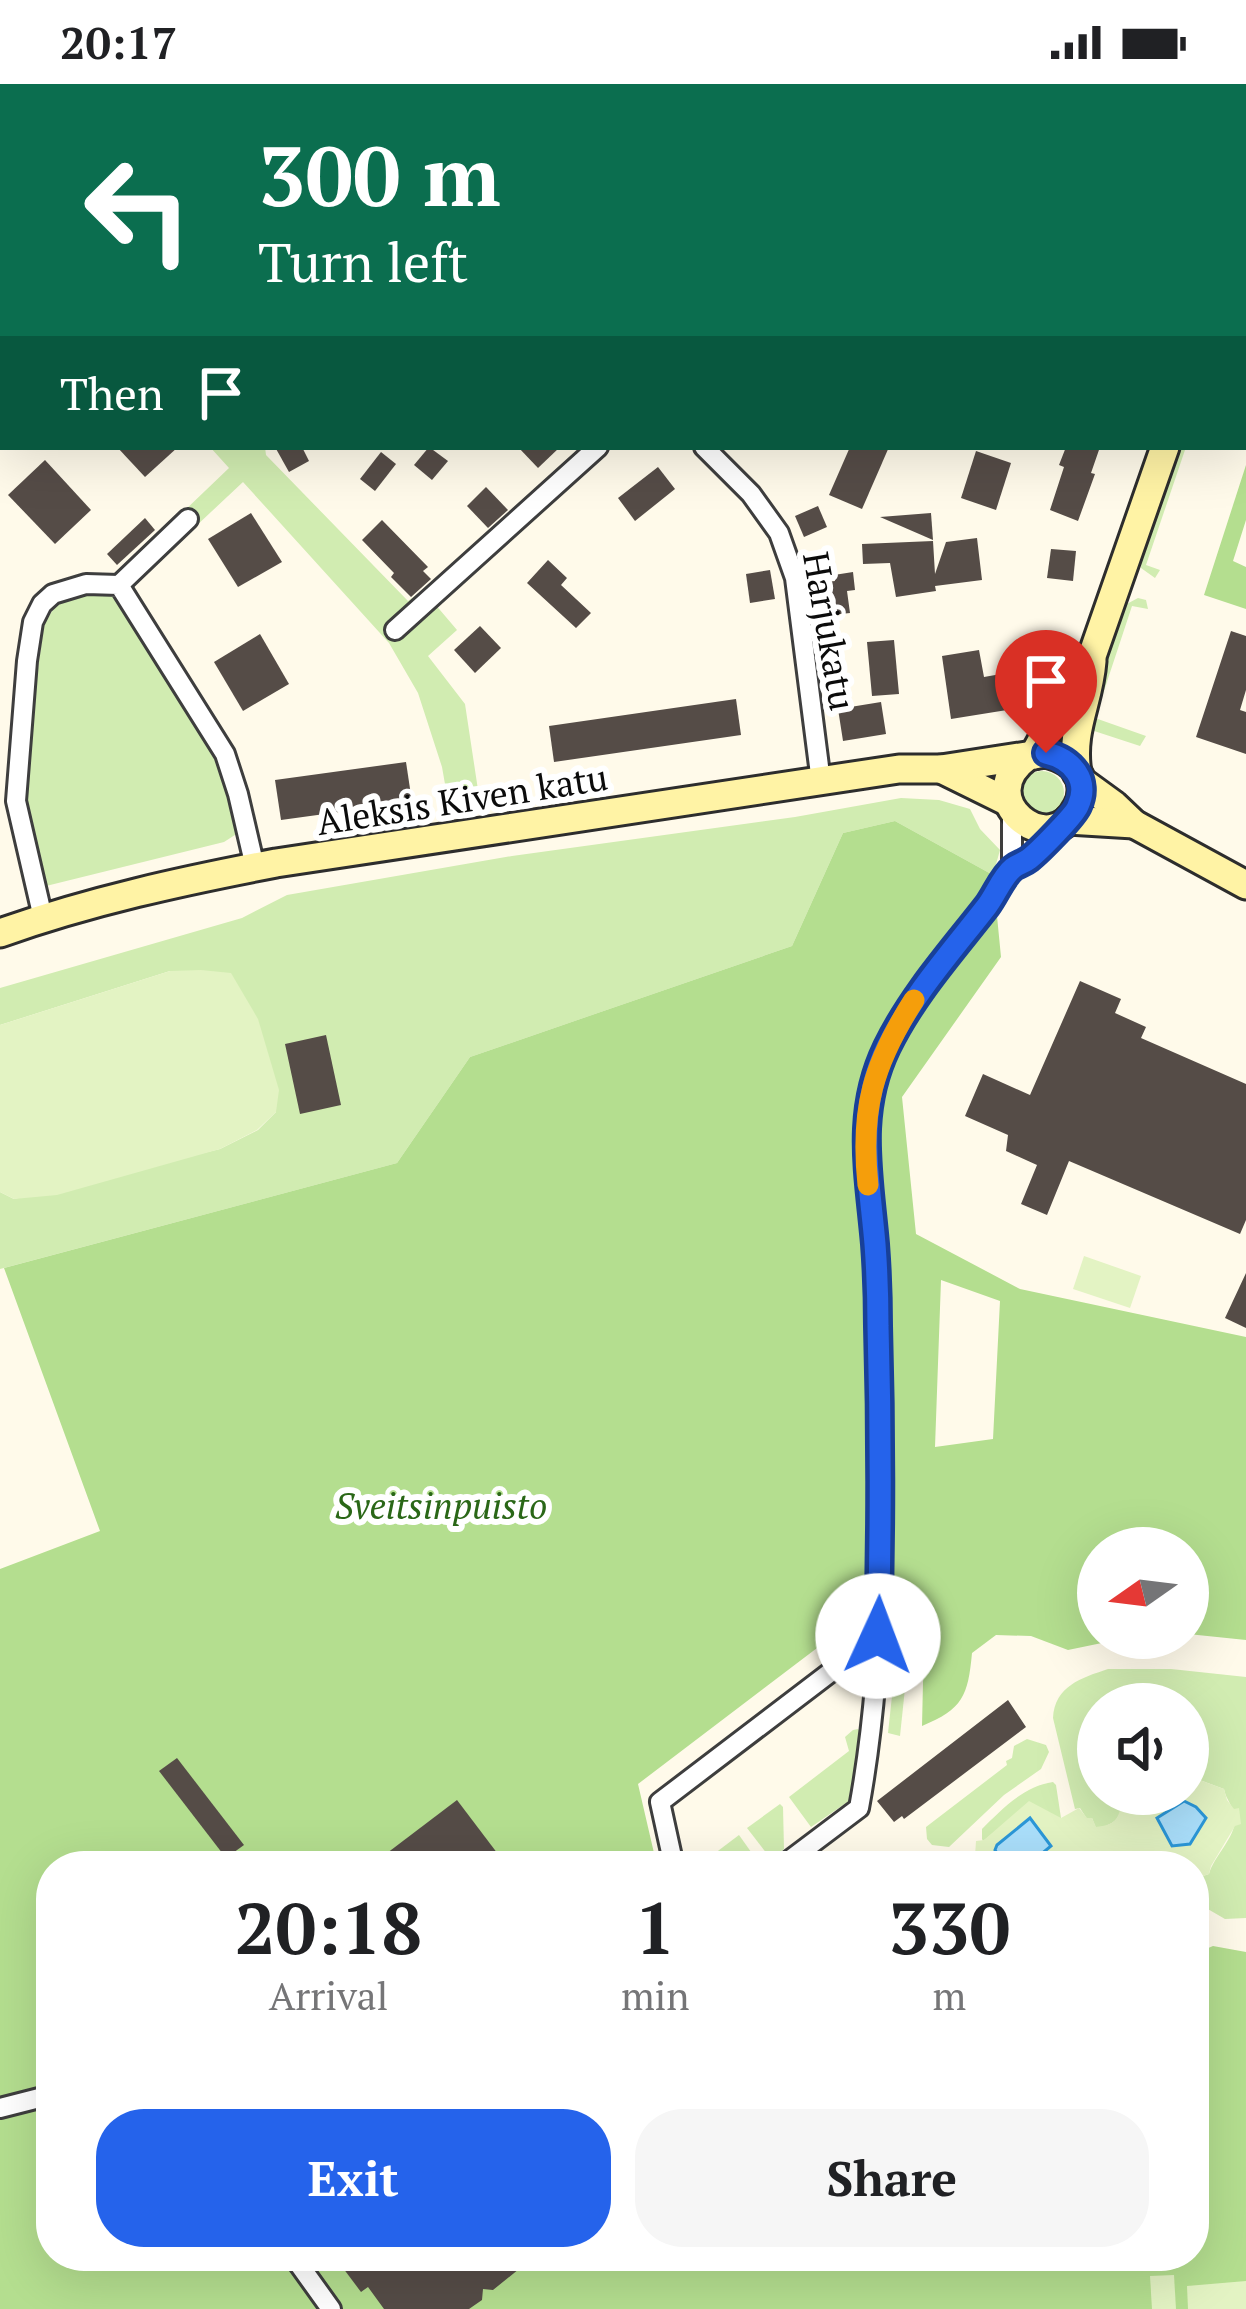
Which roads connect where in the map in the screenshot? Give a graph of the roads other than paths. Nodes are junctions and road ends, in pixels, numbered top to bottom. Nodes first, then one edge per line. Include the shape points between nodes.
1 (595, 450) edge
2 (707, 450) edge
3 (1164, 450) edge
4 (188, 519) dead end
5 (119, 585) junction
6 (395, 630) dead end
7 (1092, 656) junction
8 (1030, 756) junction
9 (941, 769) junction
10 (1079, 777) junction
11 (821, 782) junction
12 (1010, 806) junction
13 (1065, 822) junction
14 (1134, 824) junction
15 (255, 867) junction
16 (1012, 869) junction
17 (1246, 885) edge
18 (43, 918) junction
19 (0, 933) edge
20 (878, 1636) junction
21 (671, 1851) edge
22 (802, 1851) edge
23 (36, 2099) edge
24 (0, 2108) edge
25 (304, 2271) edge
26 (331, 2309) edge

1 - 6 street
2 - 11 street, Harjukatu via 779,533 795,578
3 - 7 street
4 - 5 street
5 - 15 street via 225,754
5 - 18 street via 53,594 33,622 16,801
7 - 8 street
7 - 10 street via 1074,745
8 - 9 street, Aleksis Kiven katu
8 - 10 street via 1059,756
8 - 12 street via 1012,772
9 - 11 street, Aleksis Kiven katu
9 - 12 street, Aleksis Kiven katu
10 - 13 street via 1080,802
10 - 14 street
11 - 15 street, Aleksis Kiven katu
12 - 13 street via 1039,828
12 - 16 street
13 - 14 street
13 - 16 street
14 - 17 street
15 - 18 street, Aleksis Kiven katu
16 - 20 street via 899,1023 869,1097 880,1395
18 - 19 street, Aleksis Kiven katu
20 - 21 street via 660,1802
20 - 22 street via 859,1808
23 - 24 street
25 - 26 street

